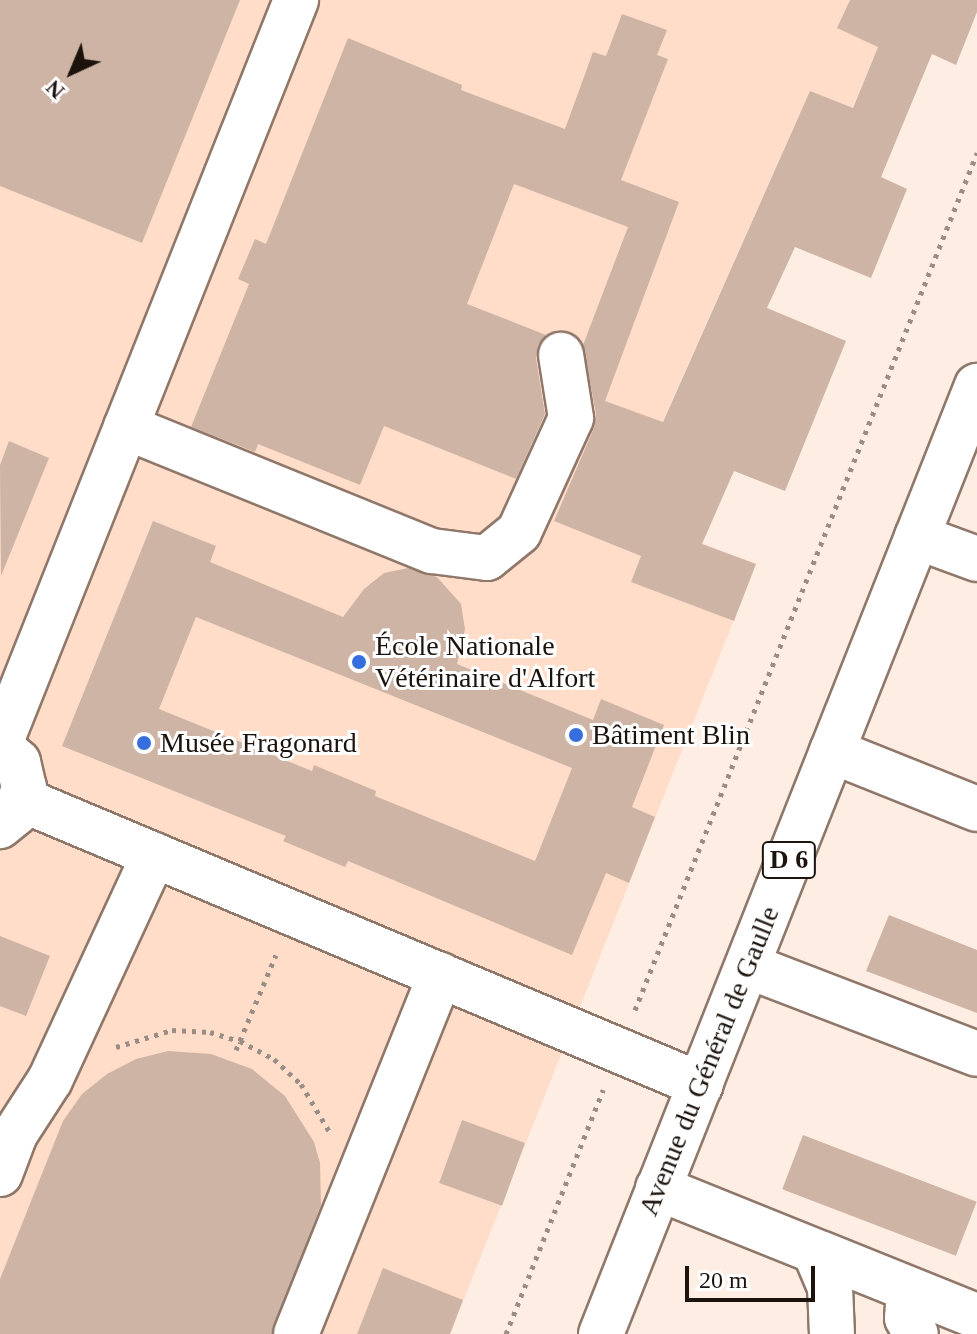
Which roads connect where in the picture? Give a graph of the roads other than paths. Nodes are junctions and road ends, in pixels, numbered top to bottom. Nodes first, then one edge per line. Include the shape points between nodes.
1 (296, 0) edge
2 (561, 355) dead end
3 (977, 386) edge
4 (126, 427) junction
5 (962, 460) edge
6 (917, 537) junction
7 (977, 559) edge
8 (0, 745) edge
9 (832, 751) junction
10 (977, 809) edge
11 (11, 813) edge
12 (154, 855) junction
13 (748, 966) junction
14 (440, 975) junction
15 (977, 1054) edge
16 (701, 1085) junction
17 (0, 1174) edge
18 (658, 1188) junction
19 (815, 1252) junction
20 (909, 1290) junction
21 (977, 1316) edge
22 (296, 1334) edge
23 (601, 1334) edge
24 (832, 1334) edge
25 (916, 1334) edge

1 - 4 main road
2 - 4 main road via 571,418 519,532 487,558 432,551
3 - 5 main road, Avenue du Général de Gaulle / D 6
4 - 8 main road
5 - 6 main road, Avenue du Général de Gaulle / D 6
6 - 7 main road
6 - 9 main road, Avenue du Général de Gaulle / D 6
8 - 11 main road via 23,774
9 - 10 main road
9 - 13 main road, Avenue du Général de Gaulle / D 6
11 - 12 main road
12 - 14 main road
12 - 17 main road via 50,1080 15,1134
13 - 15 main road
13 - 16 main road, Avenue du Général de Gaulle / D 6
14 - 16 main road
14 - 22 main road
16 - 18 main road, Avenue du Général de Gaulle / D 6
18 - 19 main road
18 - 23 main road, Avenue du Général de Gaulle / D 6
19 - 20 main road
19 - 24 main road via 830,1287
20 - 21 main road
20 - 25 main road via 907,1318

